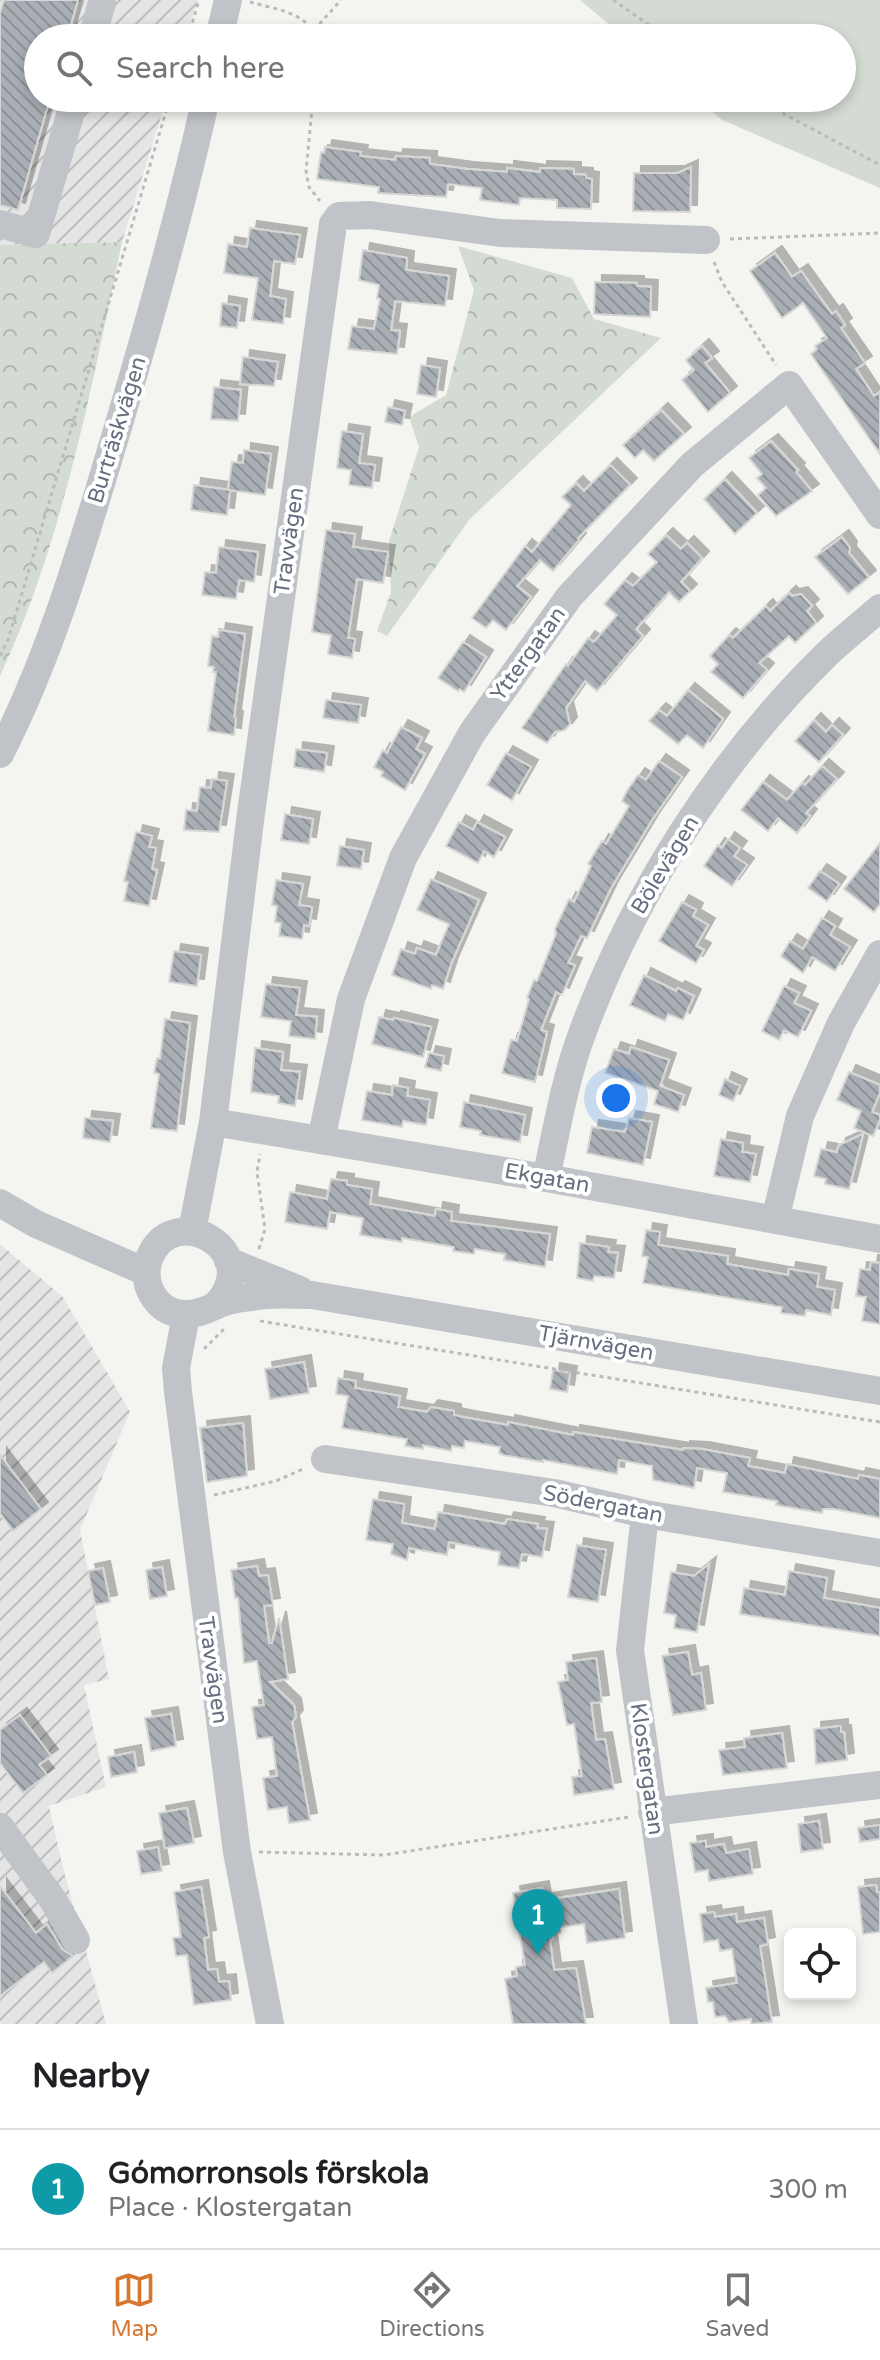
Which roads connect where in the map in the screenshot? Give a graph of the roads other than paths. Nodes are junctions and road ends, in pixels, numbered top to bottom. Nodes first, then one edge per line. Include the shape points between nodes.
1 (228, 0) edge
2 (102, 3) dead end
3 (96, 24) edge
4 (222, 24) edge
5 (71, 112) edge
6 (202, 112) edge
7 (0, 224) edge
8 (706, 240) road end
9 (880, 515) edge
10 (880, 608) edge
11 (0, 754) edge
12 (880, 954) edge
13 (213, 1122) junction
14 (321, 1140) junction
15 (546, 1178) junction
16 (0, 1203) edge
17 (775, 1220) junction
18 (192, 1231) junction
19 (880, 1239) edge
20 (228, 1261) junction
21 (146, 1272) junction
22 (312, 1295) junction
23 (216, 1305) junction
24 (186, 1315) junction
25 (880, 1391) edge
26 (325, 1459) road end
27 (645, 1514) junction
28 (880, 1553) edge
29 (880, 1785) edge
30 (652, 1812) junction
31 (0, 1827) edge
32 (76, 1940) dead end
33 (270, 2024) edge
34 (684, 2024) edge

1 - 4 street
2 - 3 street
5 - 7 street via 36,234
6 - 11 street, Burträskvägen via 154,304 80,553 24,707
8 - 13 street, Travvägen via 500,233 370,215 339,216 333,224
9 - 14 street, Yttergatan via 789,385 692,465 569,597 472,733 403,858 351,999
10 - 15 street, Bölevägen via 829,652 763,725 687,826 649,888 579,1044
12 - 17 street via 841,1023 800,1116
13 - 14 street, Ekgatan
13 - 18 street, Travvägen
14 - 15 street, Ekgatan
15 - 17 street, Ekgatan
16 - 21 street
17 - 19 street, Ekgatan
18 - 20 street via 217,1243
18 - 21 street via 170,1235 159,1244
20 - 22 street, Tjärnvägen
20 - 23 street via 229,1284
21 - 24 street via 159,1304
22 - 23 street, Tjärnvägen via 249,1297
22 - 25 street, Tjärnvägen
23 - 24 street
24 - 33 street, Travvägen via 176,1368 191,1500 237,1852
26 - 27 street, Södergatan via 554,1493
27 - 28 street, Södergatan
27 - 30 street, Klostergatan via 630,1650
29 - 30 street
30 - 34 street, Klostergatan
31 - 32 street

